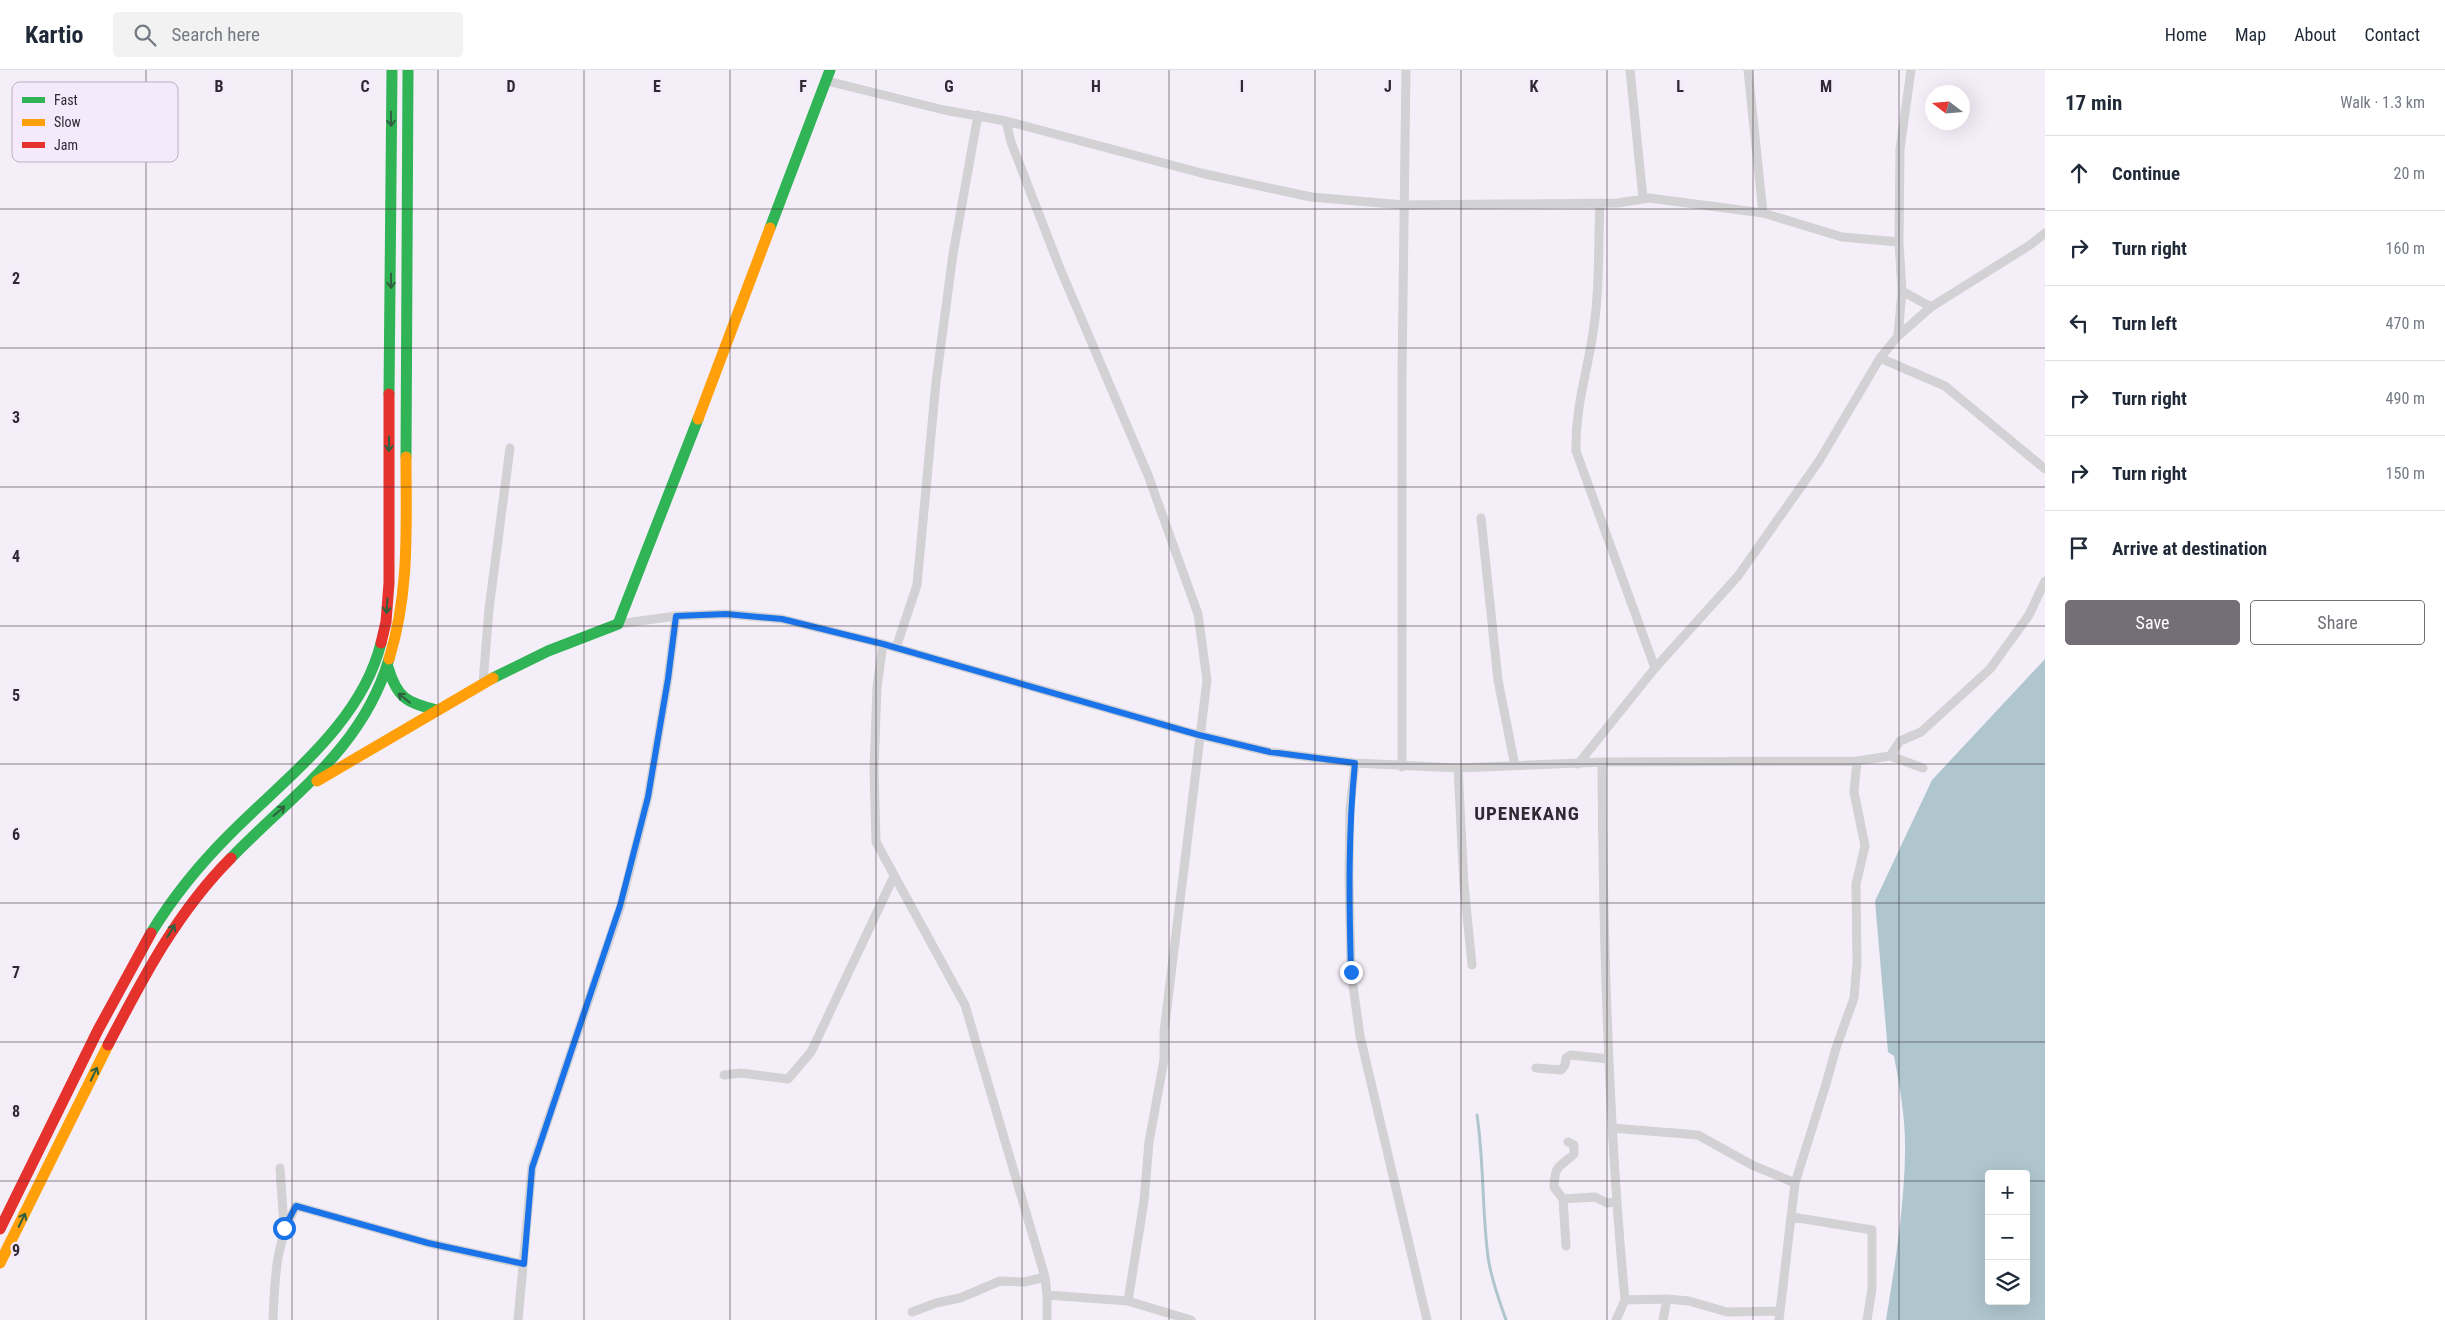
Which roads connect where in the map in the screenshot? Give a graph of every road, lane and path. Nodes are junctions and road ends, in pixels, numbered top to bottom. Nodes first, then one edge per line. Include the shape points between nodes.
1 (392, 70) edge
2 (408, 70) edge
3 (1406, 70) edge
4 (1630, 70) edge
5 (1748, 70) edge
6 (1911, 70) edge
7 (828, 75) edge
8 (978, 115) junction
9 (1006, 122) junction
10 (1644, 198) junction
11 (1600, 203) junction
12 (1404, 205) junction
13 (1763, 213) junction
14 (2045, 233) edge
15 (1899, 242) junction
16 (1902, 291) junction
17 (1931, 307) junction
18 (1898, 336) junction
19 (1880, 358) junction
20 (510, 448) dead end
21 (2045, 469) edge
22 (405, 470) junction
23 (388, 483) junction
24 (1481, 518) dead end
25 (2045, 581) edge
26 (676, 616) junction
27 (618, 624) junction
28 (883, 644) junction
29 (896, 648) junction
30 (388, 667) junction
31 (1655, 668) junction
32 (483, 683) junction
33 (437, 710) junction
34 (1199, 735) junction
35 (1890, 756) junction
36 (1858, 761) junction
37 (1602, 762) junction
38 (1355, 763) junction
39 (1578, 764) junction
40 (1516, 766) junction
41 (1402, 767) junction
42 (1458, 768) junction
43 (1923, 768) dead end
44 (304, 789) junction
45 (894, 876) junction
46 (1472, 965) dead end
47 (1609, 1059) junction
48 (1536, 1068) dead end
49 (724, 1075) dead end
50 (1612, 1128) junction
51 (1568, 1142) dead end
52 (280, 1168) dead end
53 (1795, 1183) junction
54 (1563, 1199) junction
55 (1617, 1202) junction
56 (1792, 1217) junction
57 (0, 1228) edge
58 (284, 1228) junction
59 (1566, 1246) dead end
60 (0, 1263) edge
61 (524, 1264) junction
62 (1045, 1277) junction
63 (1047, 1295) junction
64 (1666, 1298) junction
65 (1625, 1300) junction
66 (1128, 1302) junction
67 (912, 1312) dead end
68 (1779, 1316) edge
69 (273, 1320) edge
70 (518, 1320) edge
71 (1047, 1320) edge
72 (1191, 1320) edge
73 (1427, 1320) edge
74 (1616, 1320) edge
75 (1663, 1320) edge
76 (1867, 1320) edge

1 -> 23 main road
2 - 22 main road
3 - 12 street
4 - 10 street
5 - 13 street
6 - 15 street via 1900,149
7 - 8 street via 944,110
7 - 27 main road via 694,433
8 - 9 street
8 - 29 street via 953,254 936,382 917,585
9 - 12 street via 1205,174 1310,197
9 - 34 street via 1059,266 1148,475 1198,614 1206,680
10 - 11 street
10 - 13 street
11 - 12 street
11 - 31 street via 1595,319 1575,426 1576,451
12 - 41 street
13 - 15 street via 1842,237
14 - 17 street
15 - 16 street
16 - 17 street
16 - 18 street
17 - 18 street
18 - 19 street
19 - 21 street via 1945,386
19 - 31 street via 1819,461 1744,568
20 - 32 street
22 - 23 main road
22 - 30 main road via 406,576 401,619
23 -> 57 main road via 386,623 373,666 354,705 291,777 204,861 169,905 131,966
24 - 40 street via 1498,680
25 - 35 street via 2029,615 1990,669 1921,732 1900,741
26 - 27 street
26 - 28 street via 726,614 782,619
26 - 61 street via 648,797 620,906 532,1168
27 - 32 main road via 548,651
28 - 29 street
28 - 45 street via 874,769 876,842
29 - 34 street
33 -> 30 main road via 400,697
30 - 44 main road via 372,705 343,748
31 - 39 street
32 - 33 main road
33 - 44 main road
34 - 38 street via 1270,752
34 - 66 street via 1164,1032 1164,1060 1149,1142 1144,1200
35 - 36 street
35 - 43 street
36 - 37 street
36 - 53 street via 1854,792 1865,846 1856,884 1854,998
37 - 39 street
37 - 47 street
38 - 41 street
38 - 73 street via 1348,876 1351,972 1360,1036
39 - 40 street
40 - 42 street
41 - 42 street
42 - 46 street
60 -> 44 main road via 101,1059 149,968 184,911 216,872
45 - 49 street via 811,1052 788,1079
45 - 62 street via 965,1004
47 - 48 street via 1571,1055 1560,1070
47 - 50 street
50 - 53 street via 1698,1135 1752,1165
50 - 55 street
51 - 54 street via 1574,1145 1574,1154 1557,1166 1554,1174 1554,1187
52 - 58 street
53 - 56 street
54 - 55 street via 1595,1197 1607,1203
54 - 59 street
55 - 65 street
56 - 68 street
56 - 76 street via 1872,1230 1872,1290
58 - 61 street via 296,1206 428,1243
58 - 69 street via 275,1271
61 - 70 street
62 - 63 street
62 - 67 street via 1024,1282 1000,1281 960,1298
63 - 66 street
63 - 71 street
64 - 65 street
64 - 68 street via 1727,1312
64 - 75 street
65 - 74 street
66 - 72 street

